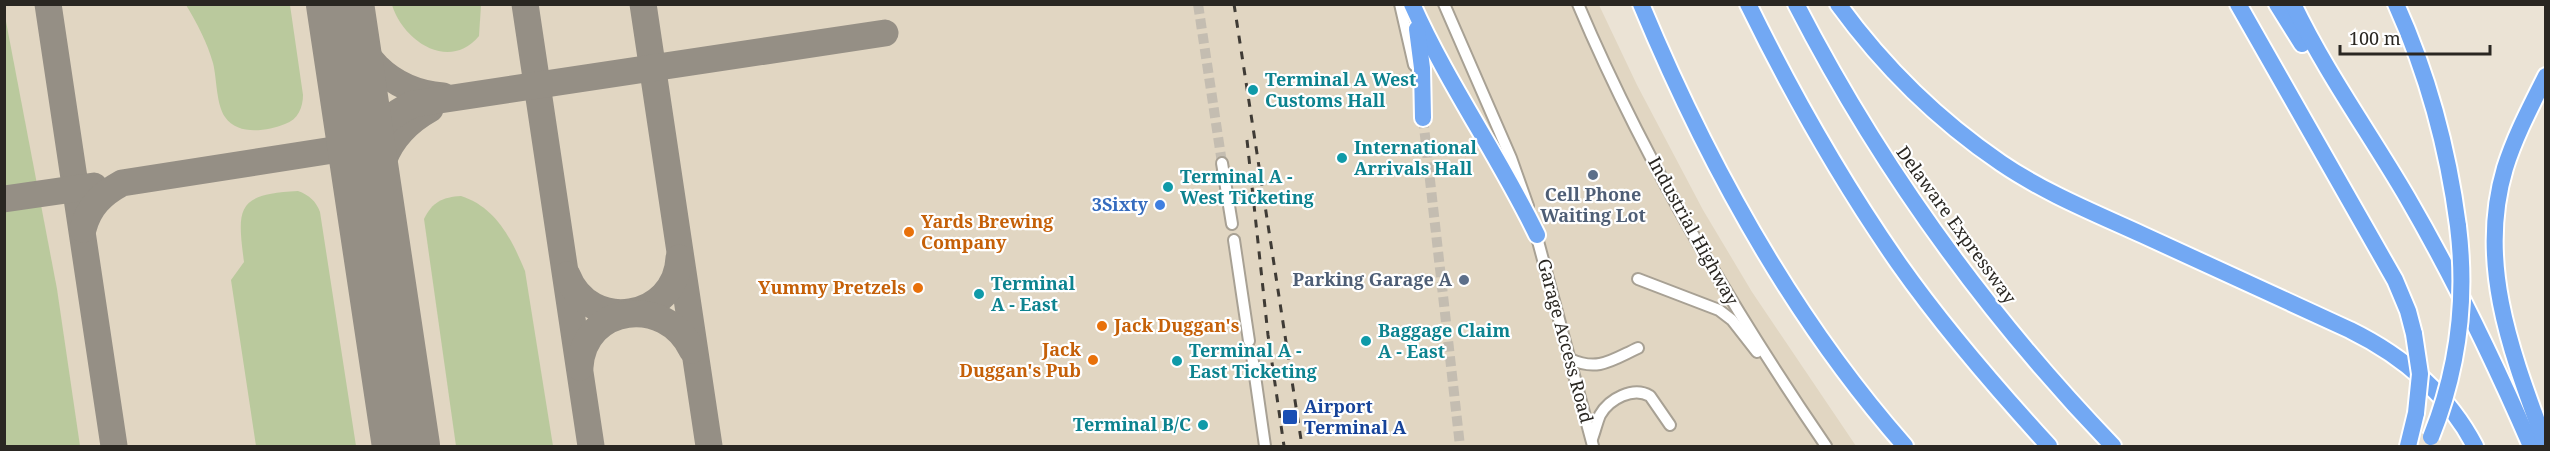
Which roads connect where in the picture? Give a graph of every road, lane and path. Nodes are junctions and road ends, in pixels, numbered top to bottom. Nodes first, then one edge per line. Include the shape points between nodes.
1 (1400, 4) edge
2 (1412, 4) edge
3 (1444, 4) edge
4 (1578, 4) edge
5 (1641, 4) edge
6 (1748, 4) edge
7 (1796, 4) edge
8 (1838, 4) edge
9 (2238, 4) edge
10 (2277, 4) edge
11 (2293, 4) edge
12 (2396, 4) edge
13 (2546, 76) edge
14 (1423, 118) joint
15 (1222, 163) tunnel mouth
16 (1232, 224) dead end
17 (1537, 235) junction
18 (1234, 240) dead end
19 (2431, 240) junction
20 (1638, 279) dead end
21 (1250, 341) dead end
22 (1638, 348) dead end
23 (1252, 355) dead end
24 (1570, 359) junction
25 (1772, 367) junction
26 (1671, 425) dead end
27 (2428, 442) edge
28 (1592, 443) edge
29 (2546, 446) edge
30 (1265, 447) edge
31 (1826, 447) edge
32 (1905, 447) edge
33 (2049, 447) edge
34 (2114, 447) edge
35 (2408, 447) edge
36 (2475, 447) edge
37 (2531, 447) edge

1 - 14 street
2 - 14 highway via 1421,52
2 - 17 highway via 1447,76 1509,178
3 - 17 street, Garage Access Road via 1523,189
4 - 25 street, Industrial Highway via 1653,160
5 - 32 highway via 1704,138 1773,264 1836,359
6 - 33 highway via 1823,144 1898,263 1964,349
7 - 34 highway, Delaware Expressway via 1854,110 1927,224 2018,342
8 - 36 highway via 1903,81 1955,128 2002,163 2052,193 2384,348 2438,394
9 - 35 highway, bridge via 2395,280 2408,311 2420,374
10 - 19 highway
11 - 19 highway via 2331,76
12 - 27 highway, bridge via 2436,115 2452,186 2462,279 2459,339 2449,387
13 - 29 highway via 2505,170 2495,217 2494,255 2503,323
15 - 16 street
17 - 24 street, Garage Access Road
18 - 21 street
19 - 37 highway via 2478,327
20 - 25 street via 1724,313
22 - 24 street via 1596,366
23 - 30 street
24 - 28 street, Garage Access Road
25 - 31 street, Industrial Highway
26 - 28 street via 1650,396 1635,392 1604,410

